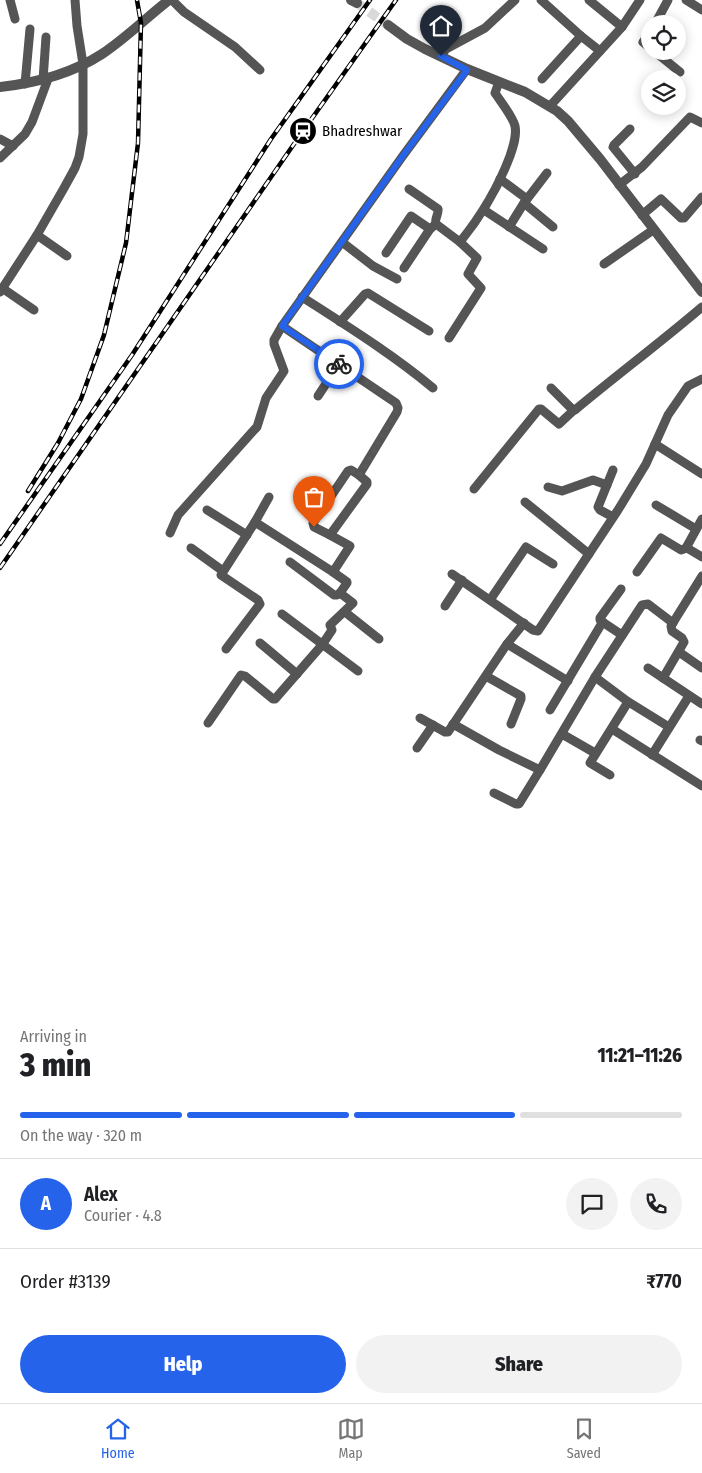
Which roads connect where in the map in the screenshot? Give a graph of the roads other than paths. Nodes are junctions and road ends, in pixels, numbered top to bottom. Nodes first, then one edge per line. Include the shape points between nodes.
1 (10, 0) edge
2 (75, 0) edge
3 (170, 0) edge
4 (515, 0) edge
5 (541, 0) edge
6 (589, 0) edge
7 (640, 0) edge
8 (668, 0) edge
9 (686, 0) edge
10 (702, 10) edge
11 (660, 15) edge
12 (15, 19) dead end
13 (388, 25) tunnel mouth
14 (622, 27) junction
15 (30, 29) dead end
16 (581, 36) junction
17 (46, 37) dead end
18 (600, 51) junction
19 (441, 56) junction
20 (665, 60) edge
21 (83, 64) junction
22 (260, 70) dead end
23 (467, 70) junction
24 (678, 70) edge
25 (542, 79) dead end
26 (46, 80) junction
27 (499, 82) junction
28 (25, 84) junction
29 (0, 87) edge
30 (550, 106) junction
31 (702, 123) edge
32 (630, 129) dead end
33 (0, 139) edge
34 (13, 146) junction
35 (0, 158) edge
36 (547, 173) dead end
37 (634, 174) junction
38 (500, 179) junction
39 (619, 185) junction
40 (409, 189) dead end
41 (702, 197) edge
42 (525, 201) junction
43 (484, 210) junction
44 (642, 215) junction
45 (433, 227) junction
46 (510, 227) junction
47 (553, 227) dead end
48 (653, 230) junction
49 (37, 235) junction
50 (342, 242) junction
51 (460, 242) junction
52 (543, 249) dead end
53 (386, 253) dead end
54 (67, 256) dead end
55 (604, 264) dead end
56 (404, 268) dead end
57 (396, 279) dead end
58 (1, 290) edge
59 (702, 292) edge
60 (302, 297) junction
61 (702, 307) edge
62 (34, 310) dead end
63 (340, 322) junction
64 (282, 326) junction
65 (429, 331) dead end
66 (449, 338) dead end
67 (339, 364) junction
68 (702, 378) edge
69 (433, 388) dead end
70 (551, 388) dead end
71 (318, 396) dead end
72 (574, 410) junction
73 (655, 444) junction
74 (613, 470) dead end
75 (702, 474) edge
76 (360, 475) junction
77 (607, 485) junction
78 (548, 487) dead end
79 (474, 489) dead end
80 (268, 497) dead end
81 (525, 502) dead end
82 (656, 505) dead end
83 (207, 510) dead end
84 (613, 517) junction
85 (702, 519) edge
86 (255, 522) junction
87 (696, 529) junction
88 (170, 533) dead end
89 (247, 535) junction
90 (330, 535) junction
91 (191, 548) dead end
92 (686, 548) junction
93 (589, 554) junction
94 (702, 557) edge
95 (290, 562) dead end
96 (553, 564) dead end
97 (223, 571) junction
98 (333, 572) junction
99 (637, 572) dead end
100 (452, 574) dead end
101 (702, 576) edge
102 (462, 580) junction
103 (621, 589) dead end
104 (340, 593) junction
105 (490, 600) junction
106 (445, 606) dead end
107 (345, 612) junction
108 (282, 614) dead end
109 (603, 622) junction
110 (524, 623) junction
111 (673, 623) junction
112 (622, 635) junction
113 (379, 638) dead end
114 (260, 643) dead end
115 (507, 644) junction
116 (322, 645) junction
117 (226, 649) dead end
118 (679, 652) junction
119 (648, 668) dead end
120 (702, 668) edge
121 (358, 671) dead end
122 (297, 674) junction
123 (486, 676) junction
124 (595, 677) junction
125 (663, 678) junction
126 (568, 681) junction
127 (689, 696) junction
128 (628, 702) junction
129 (702, 704) edge
130 (550, 710) dead end
131 (420, 718) dead end
132 (208, 724) dead end
133 (453, 724) junction
134 (511, 724) dead end
135 (434, 726) junction
136 (669, 727) junction
137 (612, 729) junction
138 (562, 734) junction
139 (417, 748) dead end
140 (595, 754) junction
141 (652, 755) junction
142 (540, 770) junction
143 (610, 775) dead end
144 (702, 786) edge
145 (494, 793) dead end

1 - 12 street
2 - 21 street
3 - 21 street via 103,53
3 - 22 street via 235,47
4 - 19 street via 486,28 446,49
5 - 16 street
6 - 14 street
7 - 14 street
8 - 11 street
9 - 10 street
13 - 19 street
14 - 18 street
15 - 28 street
16 - 18 street
16 - 25 street
17 - 26 street
18 - 30 street
19 - 23 street
20 - 24 street
21 - 26 street
21 - 49 street via 83,134 79,157
23 - 27 street
23 - 50 street
26 - 28 street
26 - 34 street via 32,122
27 - 30 street
27 - 38 street via 495,94 514,122 516,134
28 - 29 street
30 - 39 street via 568,121
31 - 37 street via 690,116
32 - 37 street via 613,146
33 - 34 street
34 - 35 street
36 - 42 street
37 - 39 street
38 - 42 street
38 - 43 street
39 - 44 street
40 - 45 street via 438,209
41 - 44 street via 684,218 662,199
42 - 46 street
42 - 47 street
43 - 46 street
43 - 51 street
44 - 48 street
45 - 51 street
45 - 53 street via 411,216
45 - 56 street
46 - 52 street
48 - 55 street
48 - 59 street
49 - 54 street
49 - 58 street
50 - 57 street
50 - 60 street
51 - 66 street via 477,258 468,274 481,288
58 - 62 street
60 - 63 street
60 - 64 street
61 - 72 street
63 - 65 street via 368,293
63 - 69 street
64 - 67 street
64 - 88 street via 274,344 284,371 266,398 257,427 178,515
67 - 71 street
67 - 76 street via 396,403 398,408
68 - 73 street via 684,390 666,418
70 - 72 street
72 - 79 street via 559,424 539,409
73 - 75 street
73 - 84 street
74 - 77 street
76 - 90 street via 367,483
76 - 90 street via 348,471 313,523 314,527
77 - 78 street via 594,480 562,491
77 - 84 street via 598,507
80 - 86 street
81 - 93 street
82 - 87 street
83 - 89 street
84 - 93 street
85 - 87 street
86 - 89 street
86 - 98 street
87 - 92 street
89 - 97 street
90 - 98 street via 350,546
91 - 97 street
92 - 94 street
92 - 99 street via 681,550 661,538
93 - 110 street via 538,631
95 - 104 street via 334,595
96 - 105 street via 526,547
97 - 117 street via 222,576 260,604
98 - 104 street via 348,582
100 - 102 street
101 - 111 street
102 - 105 street
102 - 106 street
103 - 109 street via 600,618
104 - 107 street via 353,603
105 - 110 street
107 - 113 street
107 - 116 street via 331,624 332,630
108 - 116 street
109 - 112 street
109 - 126 street
110 - 115 street
111 - 112 street via 644,604
111 - 118 street via 671,629 684,641
112 - 124 street
114 - 122 street
115 - 123 street
115 - 126 street
116 - 121 street
116 - 122 street
118 - 120 street
118 - 125 street
119 - 125 street
122 - 132 street via 275,699 241,676
123 - 133 street
123 - 134 street via 521,696
124 - 128 street
124 - 138 street
125 - 127 street
126 - 130 street
127 - 129 street
127 - 136 street
128 - 136 street
128 - 137 street
131 - 135 street
133 - 135 street via 446,732
133 - 142 street
135 - 139 street
136 - 141 street
137 - 140 street
137 - 141 street
138 - 140 street
138 - 142 street
140 - 143 street via 590,763
141 - 144 street
142 - 145 street via 519,804

